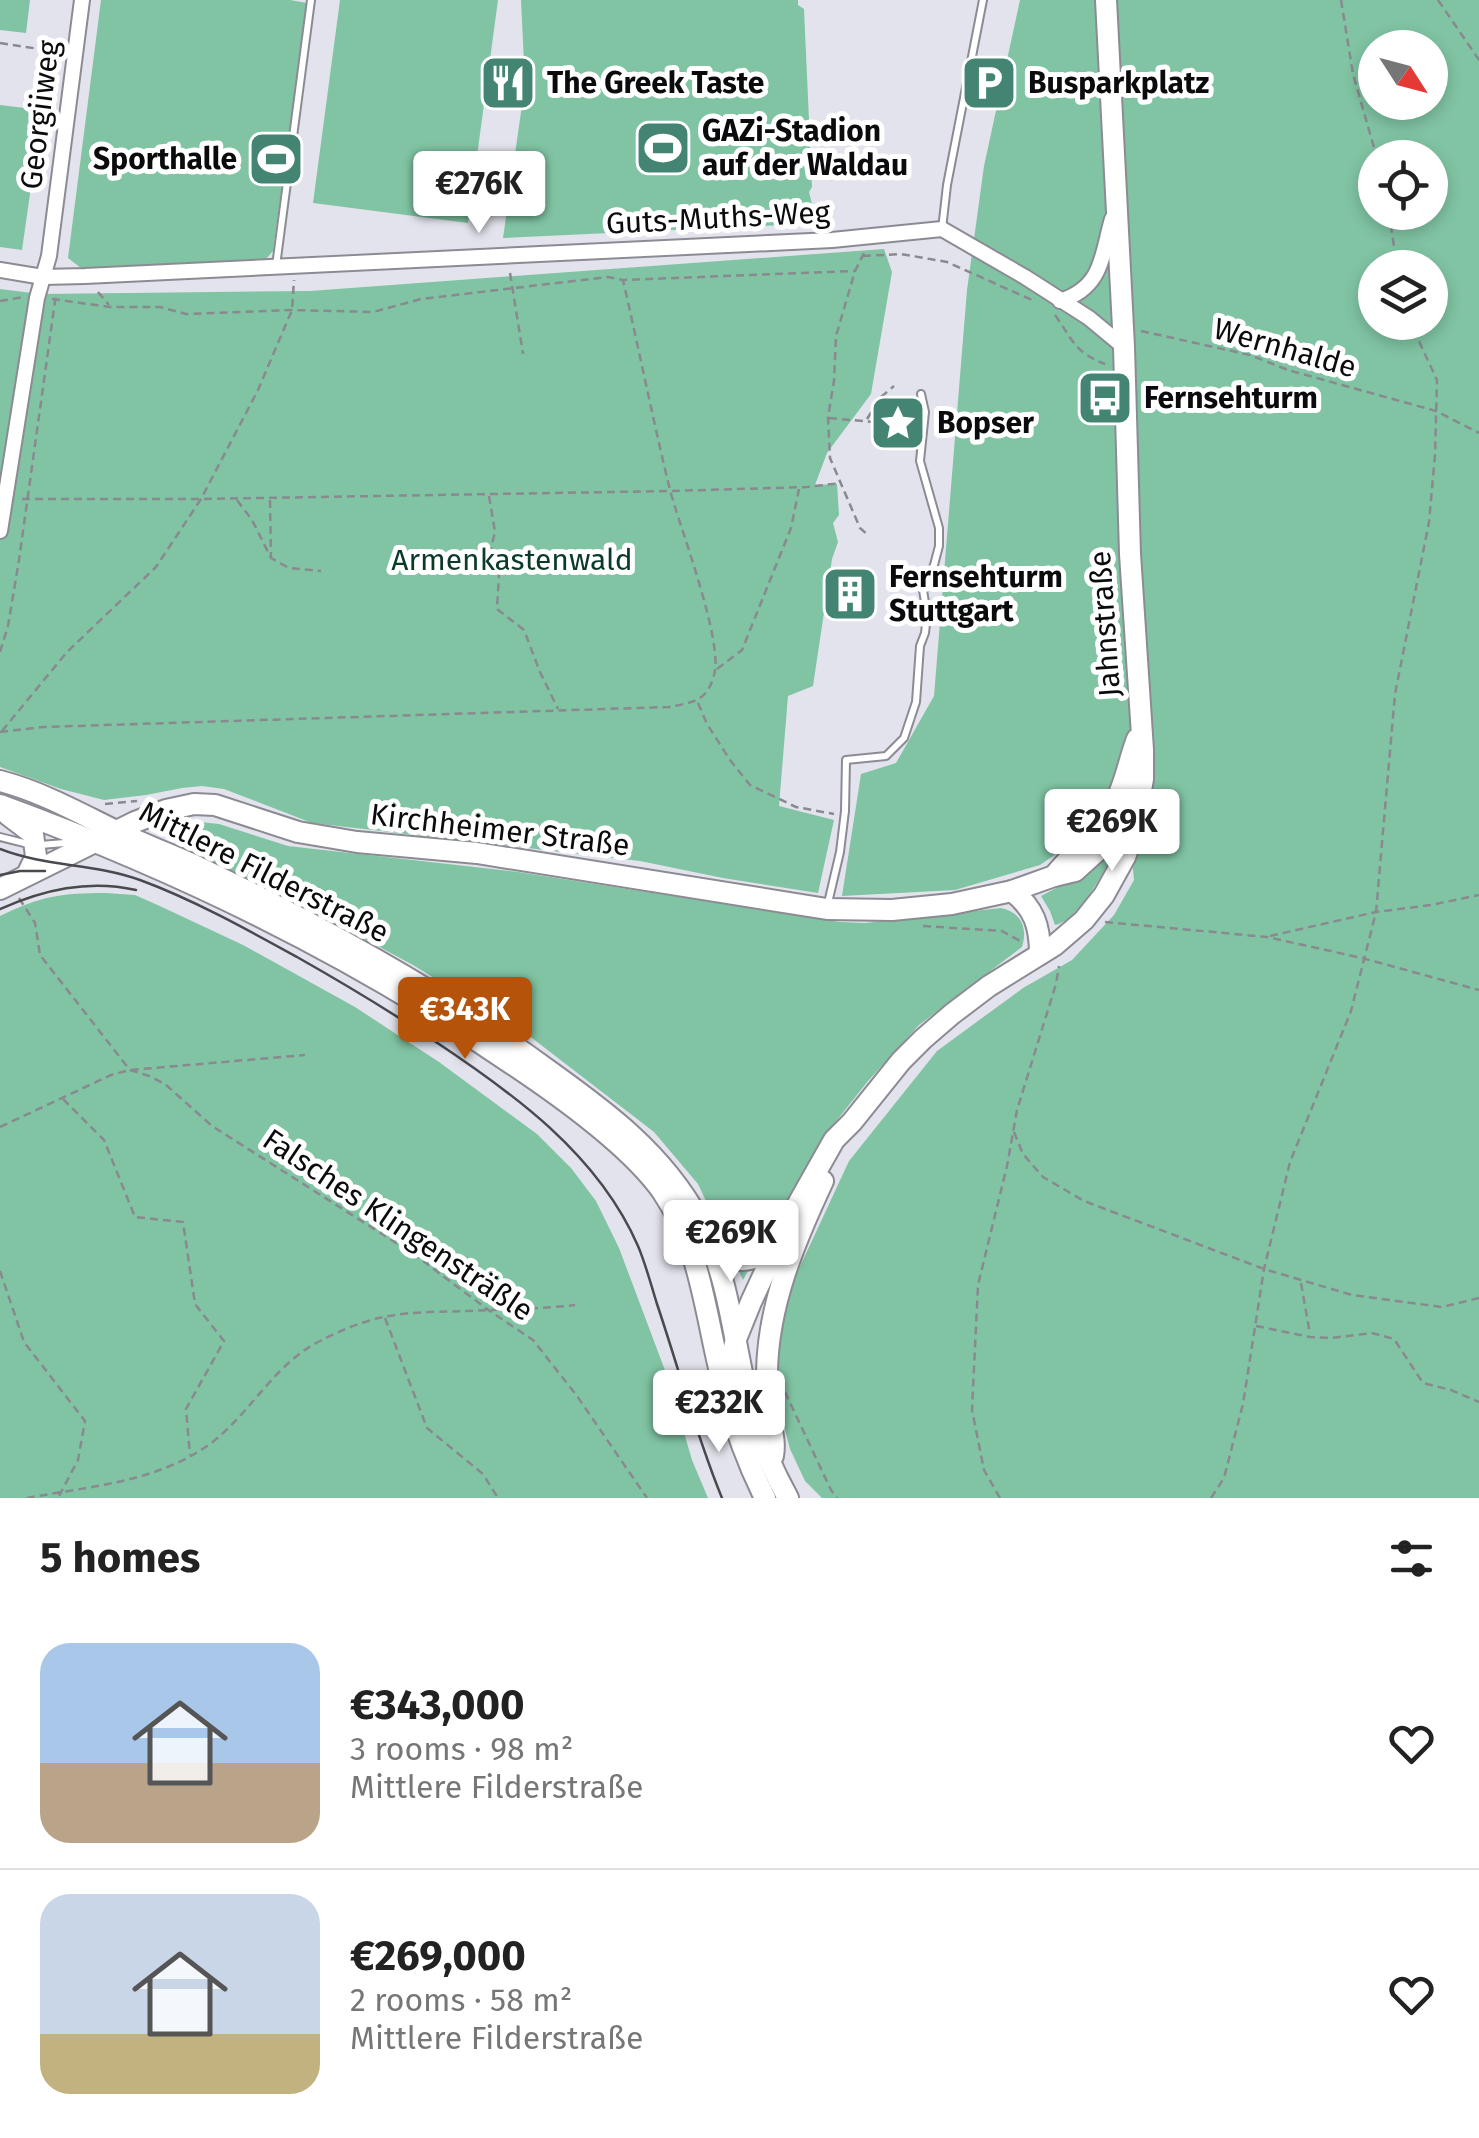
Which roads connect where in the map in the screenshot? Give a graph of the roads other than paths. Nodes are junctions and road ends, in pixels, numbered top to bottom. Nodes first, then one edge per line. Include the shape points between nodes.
1 (82, 0) edge
2 (311, 0) edge
3 (983, 0) edge
4 (1106, 0) edge
5 (1116, 207) junction
6 (942, 229) junction
7 (276, 267) junction
8 (0, 270) edge
9 (51, 277) junction
10 (1058, 308) junction
11 (1123, 337) junction
12 (921, 394) dead end
13 (0, 532) edge
14 (1142, 728) junction
15 (0, 781) edge
16 (0, 806) edge
17 (1138, 814) junction
18 (118, 832) junction
19 (0, 839) edge
20 (95, 843) junction
21 (36, 846) junction
22 (27, 875) junction
23 (1054, 876) junction
24 (2, 888) edge
25 (1012, 891) junction
26 (828, 908) junction
27 (1047, 949) junction
28 (852, 1122) junction
29 (712, 1249) junction
30 (774, 1250) junction
31 (736, 1339) junction
32 (724, 1391) junction
33 (771, 1468) junction
34 (764, 1498) edge
35 (788, 1498) edge

1 - 9 street, Georgiiweg
2 - 7 lane
3 - 6 lane
4 - 5 main road, Jahnstraße
5 - 10 street via 1090,286
5 - 11 main road, Jahnstraße
6 - 7 street, Guts-Muths-Weg
6 - 10 street
7 - 9 street, Guts-Muths-Weg
8 - 9 street, Guts-Muths-Weg
9 - 13 street, Georgiiweg via 36,298
10 - 11 street
11 - 14 main road, Jahnstraße
12 - 26 lane via 920,461 939,546 923,590 927,616 916,702 904,738 886,756 846,760 845,816
14 - 17 main road, Jahnstraße
14 - 23 main road, Kirchheimer Straße via 1112,808
15 - 18 main road, Mittlere Filderstraße
16 - 20 main road, Mittlere Filderstraße
16 - 21 main road via 32,834
17 - 23 main road, Kirchheimer Straße via 1075,871
17 - 27 main road, Jahnstraße via 1104,895
18 - 20 main road, Kirchheimer Straße
18 - 26 main road, Kirchheimer Straße via 166,810 215,805 318,836 477,853
18 - 29 main road, Mittlere Filderstraße via 330,935 499,1034 633,1136 676,1181
19 - 21 lane
20 - 21 lane
20 - 22 main road, Kirchheimer Straße
20 - 32 main road, Mittlere Filderstraße via 350,962 539,1082 622,1148 661,1190 686,1234
21 - 22 main road
22 - 24 main road, Kirchheimer Straße
23 - 25 main road, Kirchheimer Straße
25 - 26 main road, Kirchheimer Straße via 892,910
25 - 27 main road via 1031,910
27 - 28 main road, Jahnstraße via 923,1038
28 - 30 main road, Jahnstraße via 834,1140
28 - 33 main road, Jahnstraße via 802,1228 773,1310 767,1372
29 - 30 main road via 733,1260
29 - 31 main road, Mittlere Filderstraße
30 - 31 main road, Jahnstraße
31 - 32 main road, Jahnstraße
31 - 33 main road, Mittlere Filderstraße
32 - 34 main road
33 - 35 main road, Jahnstraße

